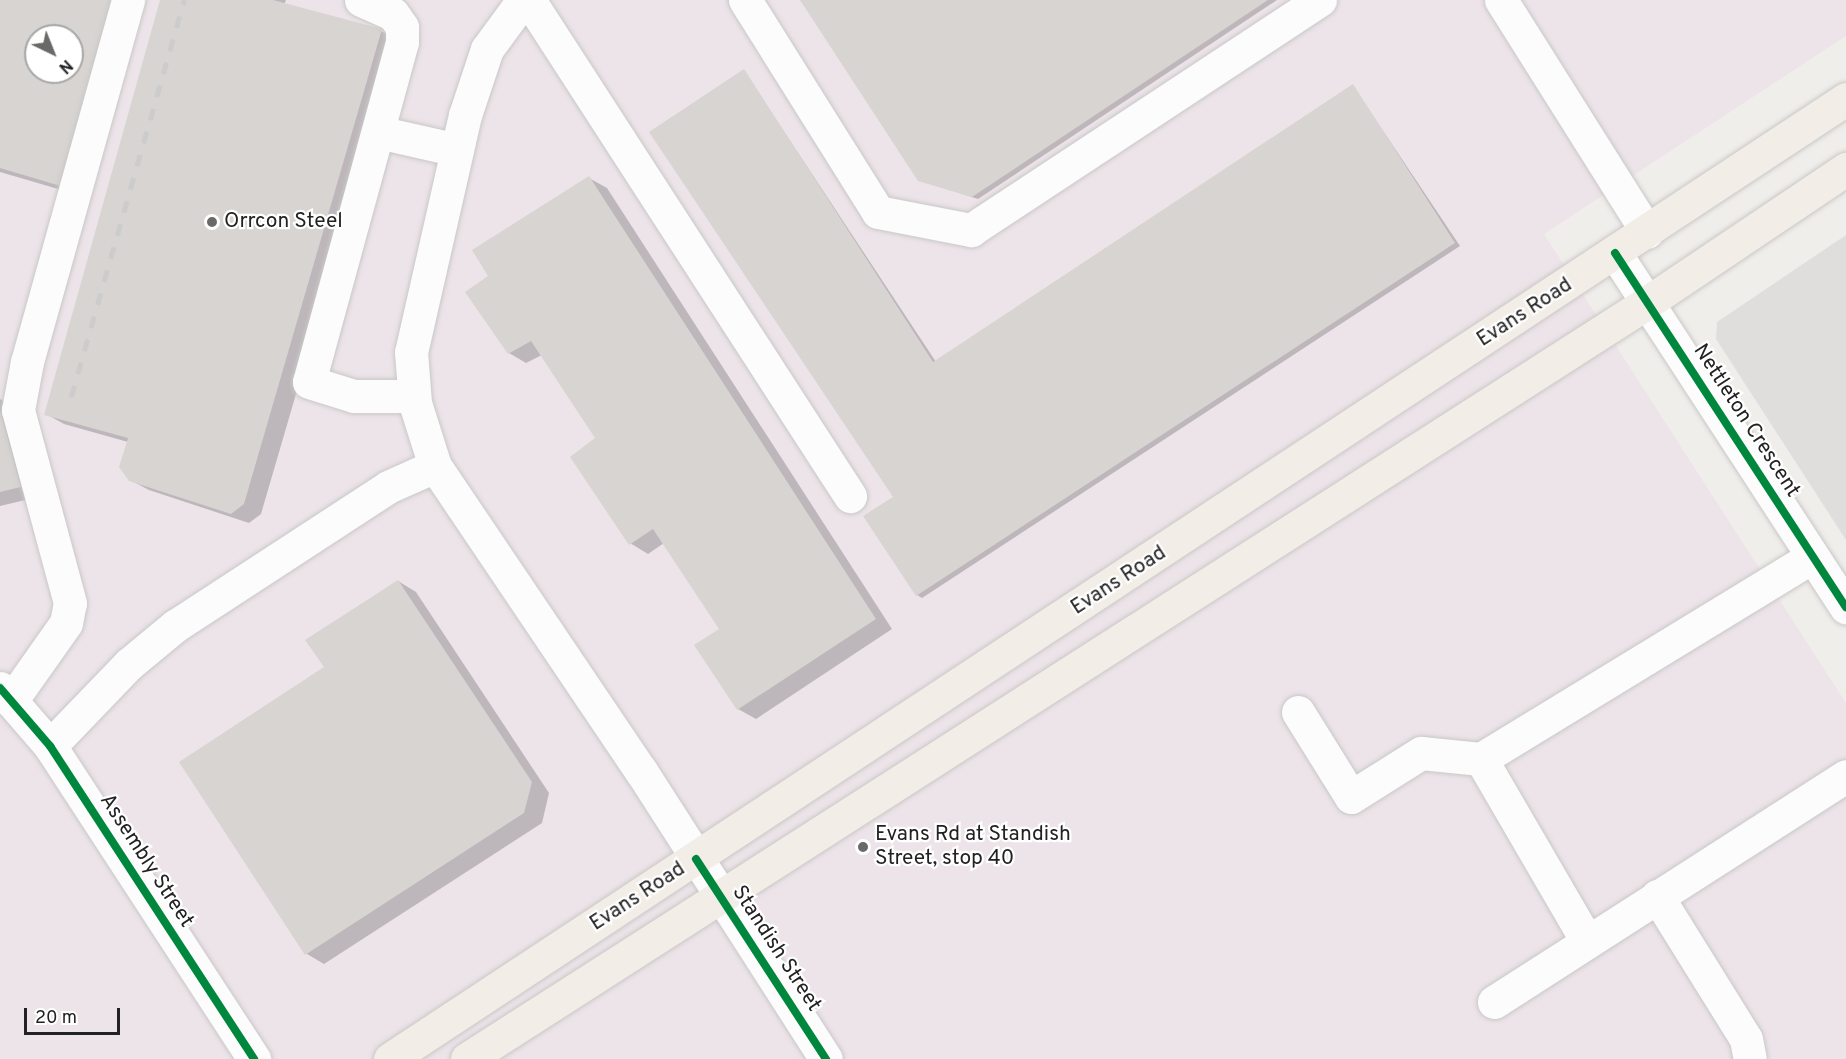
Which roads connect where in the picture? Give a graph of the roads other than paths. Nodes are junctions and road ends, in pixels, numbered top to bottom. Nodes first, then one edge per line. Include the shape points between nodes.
1 (128, 0) edge
2 (361, 0) edge
3 (523, 0) edge
4 (529, 0) edge
5 (745, 0) edge
6 (1320, 0) edge
7 (1501, 0) edge
8 (1846, 99) edge
9 (378, 132) junction
10 (456, 150) junction
11 (1846, 169) edge
12 (1647, 232) junction
13 (1615, 253) junction
14 (1648, 302) junction
15 (414, 396) junction
16 (435, 466) junction
17 (850, 496) dead end
18 (1812, 557) junction
19 (1846, 608) edge
20 (6, 695) edge
21 (1298, 712) dead end
22 (50, 746) junction
23 (1481, 759) junction
24 (1846, 776) edge
25 (696, 859) junction
26 (720, 895) junction
27 (1657, 896) junction
28 (1587, 941) junction
29 (1494, 1002) dead end
30 (254, 1059) edge
31 (390, 1059) edge
32 (467, 1059) edge
33 (826, 1059) edge
34 (1750, 1059) edge

1 - 20 street via 27,362 18,410 70,603 66,623
2 - 9 street via 393,14 402,27 402,42
3 - 10 street, Standish Street via 487,49
4 - 17 street
5 - 6 street via 878,212 971,230
7 - 12 street
8 - 12 main road, Evans Road
9 - 10 street
9 - 15 street via 309,381 354,396
10 - 15 street, Standish Street via 411,352
11 - 14 main road, Evans Road
12 - 13 main road, Evans Road
13 - 14 street, Nettleton Crescent
13 - 25 main road, Evans Road
14 - 18 street, Nettleton Crescent
14 - 26 main road, Evans Road
15 - 16 street, Standish Street
16 - 22 street via 388,487 175,626 129,664
16 - 25 street, Standish Street
18 - 19 street, Nettleton Crescent
18 - 23 street
20 - 22 street, Assembly Street
21 - 23 street via 1351,797 1421,753
22 - 30 street, Assembly Street
23 - 28 street
24 - 27 street
25 - 26 street, Standish Street
25 - 31 main road, Evans Road
26 - 32 main road, Evans Road
26 - 33 street, Standish Street
27 - 28 street
27 - 34 street via 1746,1039
28 - 29 street

